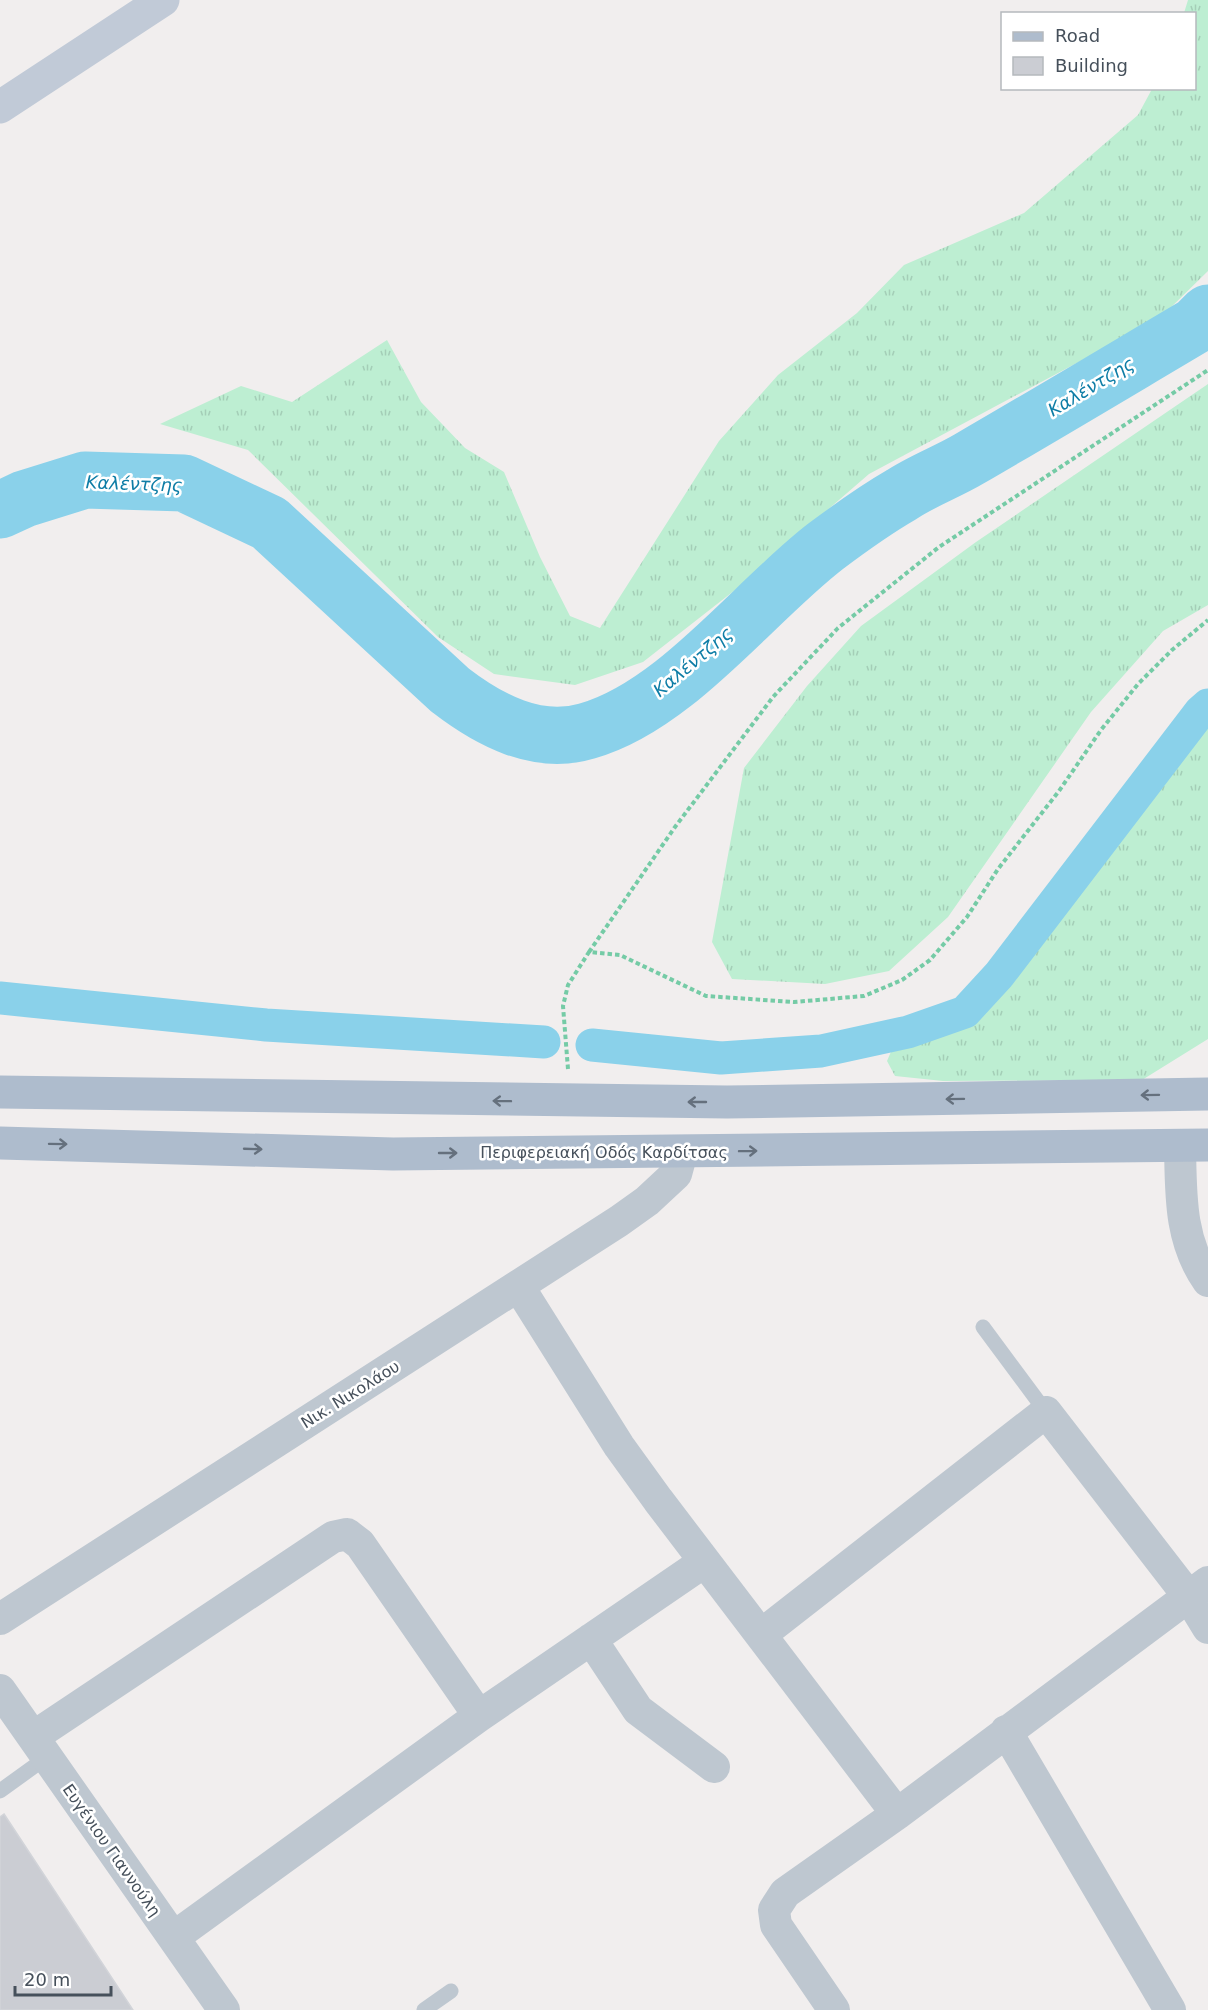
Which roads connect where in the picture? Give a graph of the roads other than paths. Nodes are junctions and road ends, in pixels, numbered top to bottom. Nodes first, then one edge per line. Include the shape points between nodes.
1 (148, 4) edge
2 (0, 106) edge
3 (0, 1092) edge
4 (1208, 1094) edge
5 (0, 1143) edge
6 (1194, 1145) edge
7 (682, 1152) junction
8 (1208, 1281) edge
9 (519, 1287) junction
10 (983, 1327) dead end
11 (1046, 1412) junction
12 (704, 1562) junction
13 (1198, 1589) edge
14 (0, 1619) edge
15 (1208, 1628) edge
16 (762, 1634) junction
17 (591, 1639) junction
18 (0, 1690) edge
19 (479, 1716) junction
20 (1006, 1731) junction
21 (40, 1747) junction
22 (714, 1767) dead end
23 (0, 1791) edge
24 (897, 1814) junction
25 (174, 1937) junction
26 (451, 1991) dead end
27 (224, 2010) edge
28 (424, 2010) edge
29 (834, 2010) edge
30 (1170, 2010) edge

1 - 2 street
4 -> 3 main road via 575,1102
5 -> 7 main road, Περιφερειακή Οδός Καρδίτσας via 393,1154
7 -> 6 main road, Περιφερειακή Οδός Καρδίτσας
6 - 8 street via 1181,1203 1191,1250
7 - 9 street, Νικ. Νικολάου via 676,1174 647,1201
9 - 12 street via 620,1446
9 - 14 street, Νικ. Νικολάου
10 - 11 lane
11 - 13 street
11 - 16 street
12 - 16 street
12 - 17 street
13 - 15 street
13 - 20 street
16 - 24 street
17 - 19 street
17 - 22 street via 638,1710
18 - 21 street, Ευγένιου Γιαννούλη
19 - 21 street via 360,1544 347,1534 333,1537
19 - 25 street
20 - 24 street
20 - 30 street
21 - 23 lane
21 - 25 street, Ευγένιου Γιαννούλη
24 - 29 street via 785,1893 774,1910 776,1925
25 - 27 street, Ευγένιου Γιαννούλη
26 - 28 lane

